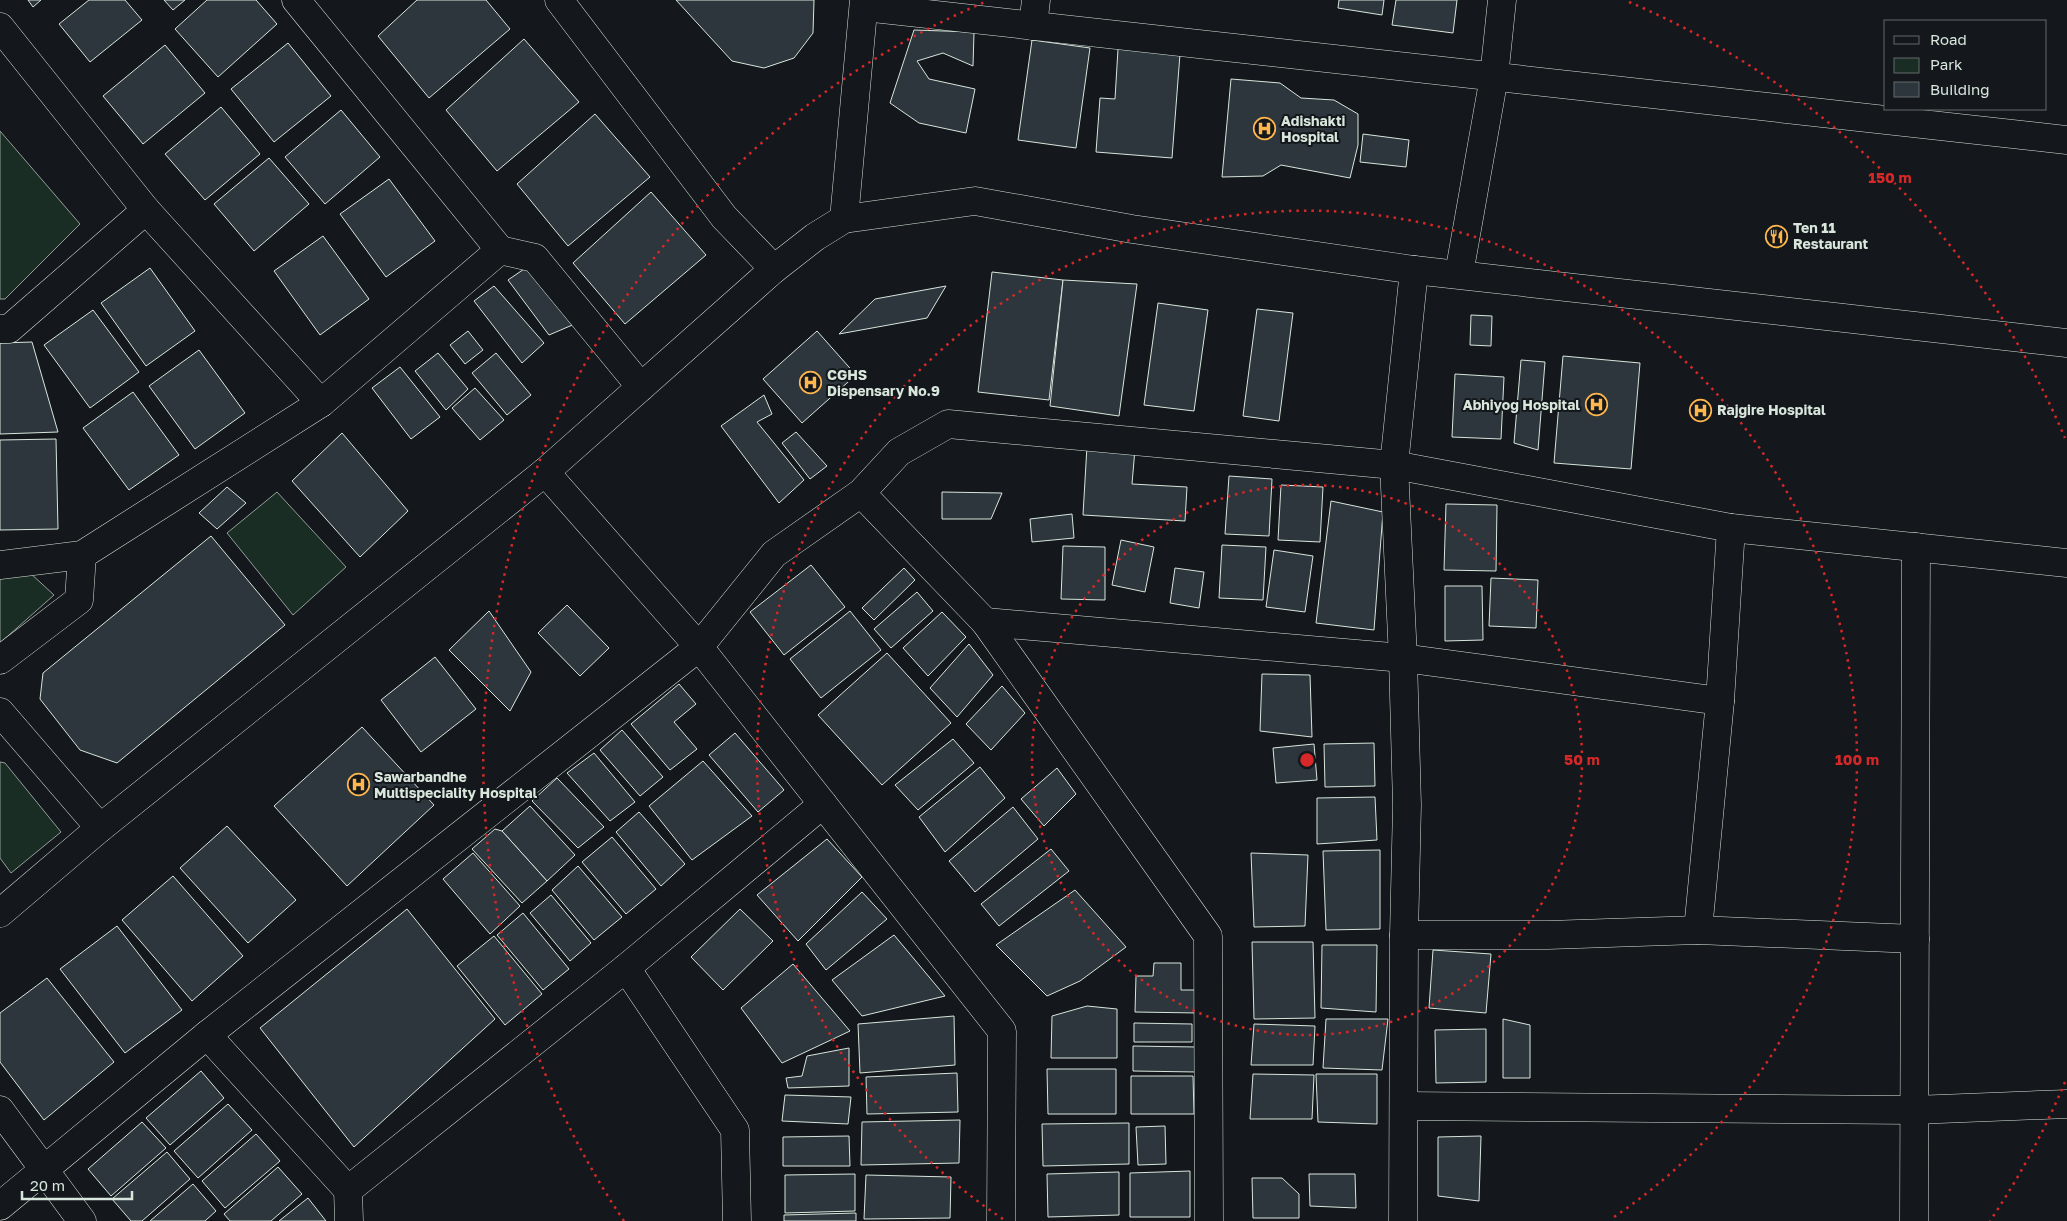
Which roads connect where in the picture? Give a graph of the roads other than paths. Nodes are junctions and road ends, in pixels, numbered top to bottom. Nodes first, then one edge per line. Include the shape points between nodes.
1 (296, 0) edge
2 (559, 0) edge
3 (1502, 0) edge
4 (864, 3) edge
5 (1035, 13) edge
6 (0, 27) edge
7 (1494, 77) junction
8 (2067, 140) edge
9 (146, 210) junction
10 (844, 220) junction
11 (500, 250) junction
12 (774, 269) junction
13 (1414, 270) junction
14 (1459, 274) junction
15 (0, 329) edge
16 (2067, 343) edge
17 (641, 387) junction
18 (321, 403) junction
19 (1394, 465) junction
20 (545, 472) junction
21 (861, 493) junction
22 (1731, 528) junction
23 (1916, 547) junction
24 (82, 555) junction
25 (2067, 563) edge
26 (0, 565) edge
27 (985, 622) junction
28 (699, 647) junction
29 (1403, 658) junction
30 (0, 660) edge
31 (1720, 702) junction
32 (0, 712) edge
33 (823, 804) junction
34 (100, 828) junction
35 (0, 913) edge
36 (1698, 930) junction
37 (1404, 935) junction
38 (1915, 939) junction
39 (626, 968) junction
40 (207, 1035) junction
41 (2067, 1104) edge
42 (1404, 1106) junction
43 (0, 1110) edge
44 (1914, 1110) junction
45 (44, 1170) junction
46 (348, 1190) junction
47 (0, 1206) edge
48 (82, 1221) edge
49 (349, 1221) edge
50 (737, 1221) edge
51 (1001, 1221) edge
52 (1209, 1221) edge
53 (1403, 1221) edge
54 (1914, 1221) edge

1 - 11 street
2 - 12 street via 724,217
3 - 7 street
4 - 5 street
4 - 10 street
5 - 7 street
6 - 9 street
7 - 8 street
7 - 14 street
9 - 15 street via 9,329
9 - 18 street
10 - 12 street via 815,237
10 - 13 street via 975,201 1132,229
11 - 17 street via 535,258
11 - 18 street
12 - 17 street
13 - 14 street
13 - 19 street
14 - 16 street
17 - 20 street
18 - 24 street
19 - 21 street via 948,424 899,452
19 - 22 street
19 - 29 street
20 - 28 street
20 - 34 street
21 - 27 street
21 - 28 street via 774,554
22 - 23 street
22 - 31 street
23 - 25 street
23 - 38 street
24 - 26 street
24 - 30 street via 79,600
27 - 29 street
27 - 52 street via 1208,936
28 - 33 street
28 - 40 street
29 - 31 street
29 - 37 street via 1407,805
31 - 36 street
32 - 34 street
33 - 39 street
33 - 51 street via 1002,1031
34 - 35 street
36 - 37 street
36 - 38 street
37 - 42 street
38 - 44 street
39 - 46 street
39 - 50 street via 735,1130
40 - 45 street
40 - 46 street
41 - 44 street
42 - 44 street
42 - 53 street
43 - 45 street
44 - 54 street
45 - 47 street
45 - 48 street
46 - 49 street

